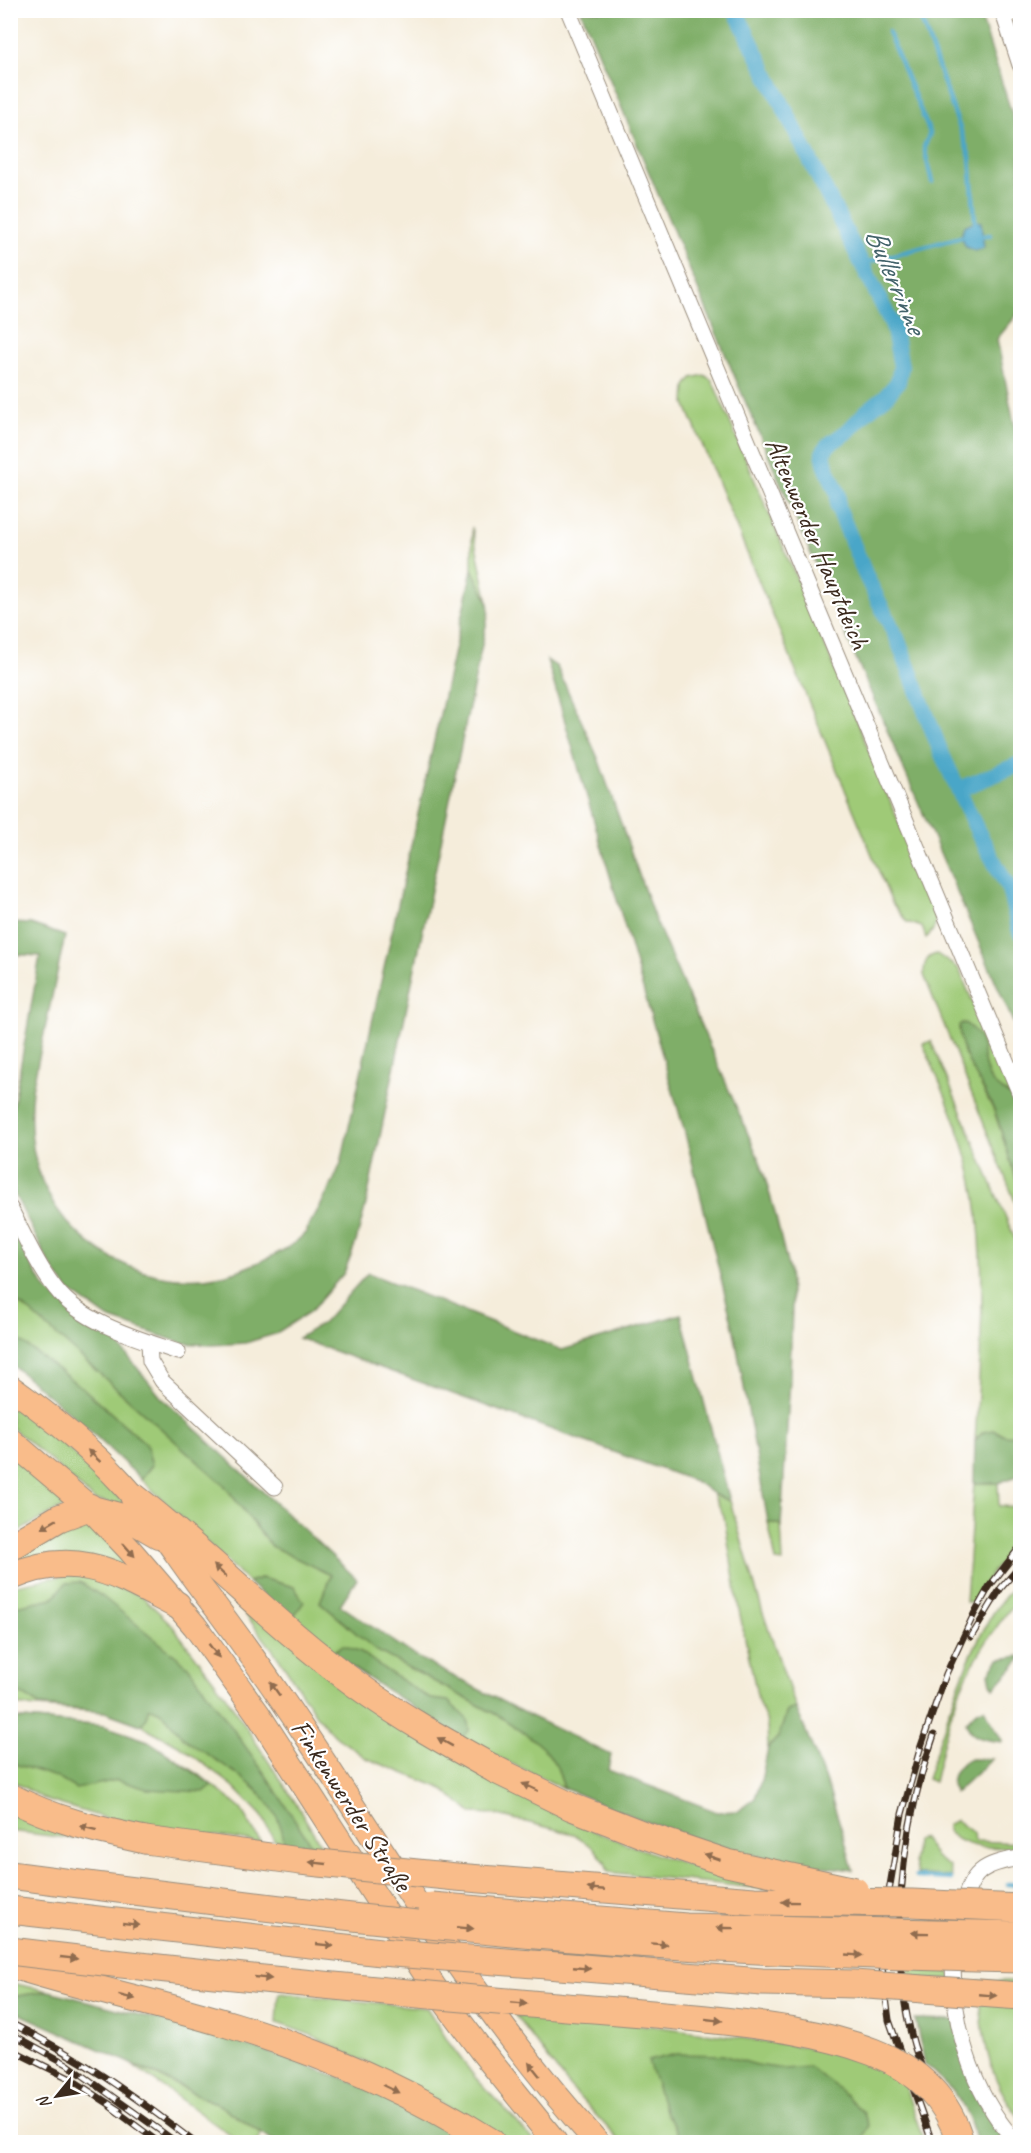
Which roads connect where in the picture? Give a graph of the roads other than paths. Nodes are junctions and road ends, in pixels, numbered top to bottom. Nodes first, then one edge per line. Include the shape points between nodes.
1 (568, 10) edge
2 (1002, 10) edge
3 (1020, 64) edge
4 (1020, 1094) edge
5 (10, 1208) edge
6 (148, 1342) junction
7 (178, 1352) dead end
8 (10, 1387) edge
9 (10, 1440) edge
10 (275, 1488) dead end
11 (134, 1497) junction
12 (89, 1507) junction
13 (165, 1541) junction
14 (10, 1547) edge
15 (10, 1577) edge
16 (177, 1605) junction
17 (10, 1797) edge
18 (10, 1858) edge
19 (1020, 1858) edge
20 (10, 1875) edge
21 (912, 1903) junction
22 (1020, 1908) edge
23 (10, 1910) edge
24 (1020, 1935) edge
25 (10, 1952) edge
26 (1020, 1959) edge
27 (10, 1964) edge
28 (1020, 1996) edge
29 (491, 2142) edge
30 (555, 2142) edge
31 (597, 2142) edge
32 (960, 2142) edge
33 (1016, 2142) edge

1 - 4 street, Altenwerder Hauptdeich
2 - 3 street
5 - 6 street via 56,1290 83,1313
6 - 7 street
6 - 10 street via 150,1361 162,1381
11 -> 8 main road, Finkenwerder Straße via 49,1415
9 - 12 main road, Finkenwerder Straße
11 - 13 main road, Finkenwerder Straße
21 -> 11 highway, bridge via 727,1863 572,1807 496,1770 356,1685
12 - 13 main road, Finkenwerder Straße via 123,1516
12 -> 14 highway via 59,1518
12 -> 16 main road, Finkenwerder Straße
31 -> 13 main road, Finkenwerder Straße via 528,2061 470,1983 270,1681
15 - 16 highway via 38,1566 83,1565 122,1577
16 -> 30 main road, Finkenwerder Straße via 258,1714 434,1987
21 -> 17 highway, bridge via 754,1901 300,1861 87,1828 34,1810
24 -> 18 highway, bridge via 686,1927 270,1890
19 - 33 street via 983,1868 972,1879 964,1900 954,1959 968,2059 988,2105
20 -> 26 highway, bridge via 385,1920 608,1941 877,1956
21 - 22 highway, bridge
23 -> 28 highway, bridge via 392,1953 751,1981
25 -> 32 highway, bridge via 785,2029 850,2045 901,2066 928,2086 948,2109
27 -> 29 highway via 241,2028 338,2064 418,2101

